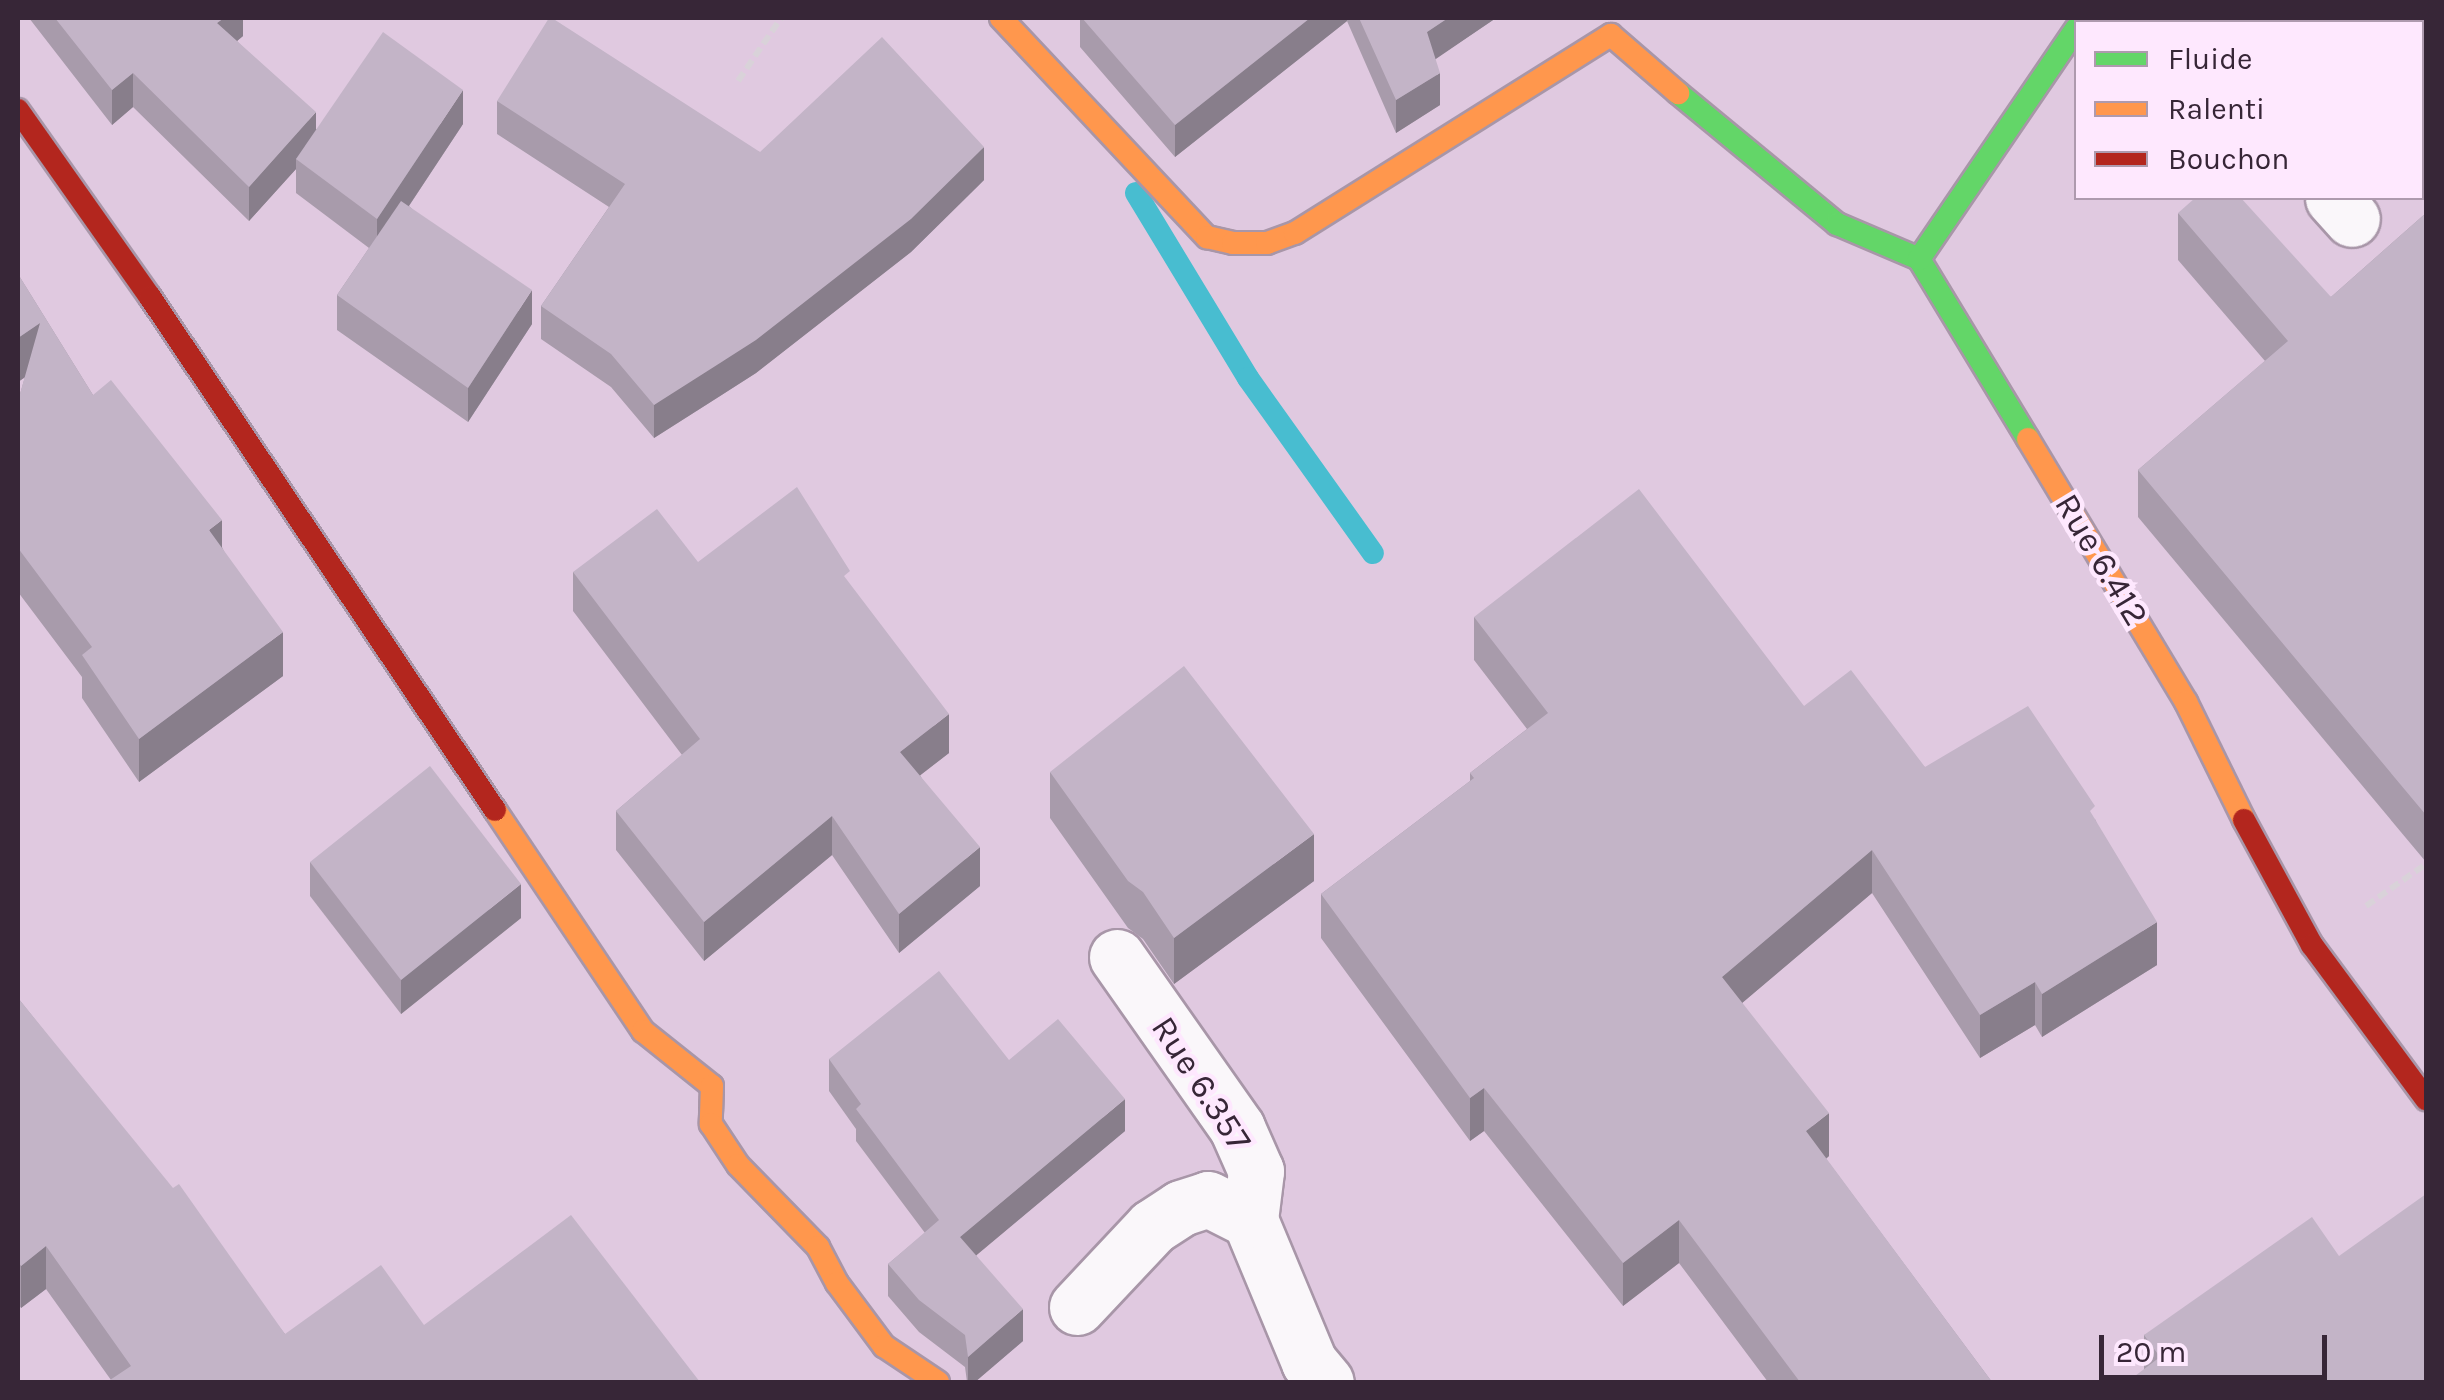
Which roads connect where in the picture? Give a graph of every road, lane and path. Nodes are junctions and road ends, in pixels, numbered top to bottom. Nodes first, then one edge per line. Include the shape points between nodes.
1 (781, 18) edge
2 (1001, 18) edge
3 (1609, 26) edge
4 (2074, 32) edge
5 (738, 82) dead end
6 (18, 110) edge
7 (1919, 259) junction
8 (1117, 956) dead end
9 (2426, 1099) edge
10 (1250, 1220) junction
11 (1077, 1306) dead end
12 (1306, 1376) edge
13 (938, 1382) edge

1 - 5 path
2 - 3 street via 1207,237 1233,244 1295,233
3 - 7 street via 1748,154 1837,224
4 - 7 street
6 - 13 street via 642,1031 712,1086 711,1124 738,1165 818,1247 884,1346
7 - 9 street, Rue 6.412 via 2186,702 2312,945
8 - 10 street, Rue 6.357 via 1236,1128 1256,1172
10 - 11 street via 1208,1200 1181,1208 1152,1228
10 - 12 street, Rue 6.357

